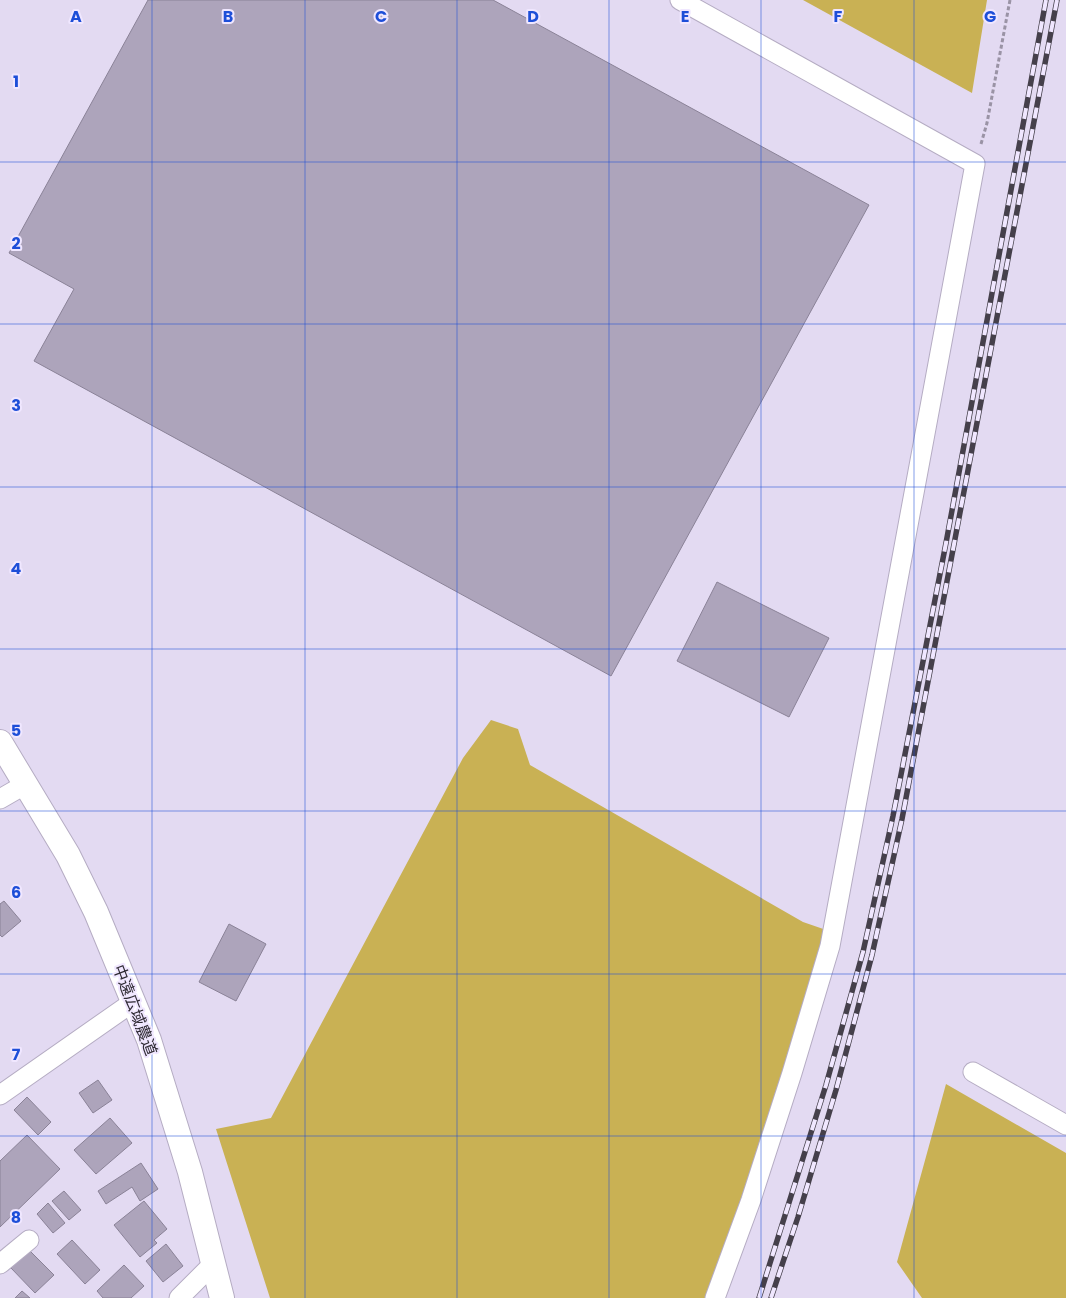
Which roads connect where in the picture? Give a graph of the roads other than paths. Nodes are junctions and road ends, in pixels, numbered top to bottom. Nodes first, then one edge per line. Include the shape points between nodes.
1 (680, 0) edge
2 (0, 742) edge
3 (26, 784) junction
4 (0, 799) edge
5 (133, 1002) junction
6 (973, 1072) dead end
7 (0, 1095) edge
8 (1066, 1125) edge
9 (29, 1240) dead end
10 (0, 1264) edge
11 (213, 1264) junction
12 (179, 1298) edge
13 (222, 1298) edge
14 (715, 1298) edge

1 - 14 street via 975,164 830,946 753,1194
2 - 3 street, 中遠広域農道
3 - 4 street
3 - 5 street, 中遠広域農道 via 68,855 96,912
5 - 7 street
5 - 11 street, 中遠広域農道 via 149,1040 190,1172
6 - 8 street
9 - 10 street
11 - 12 street
11 - 13 street, 中遠広域農道

